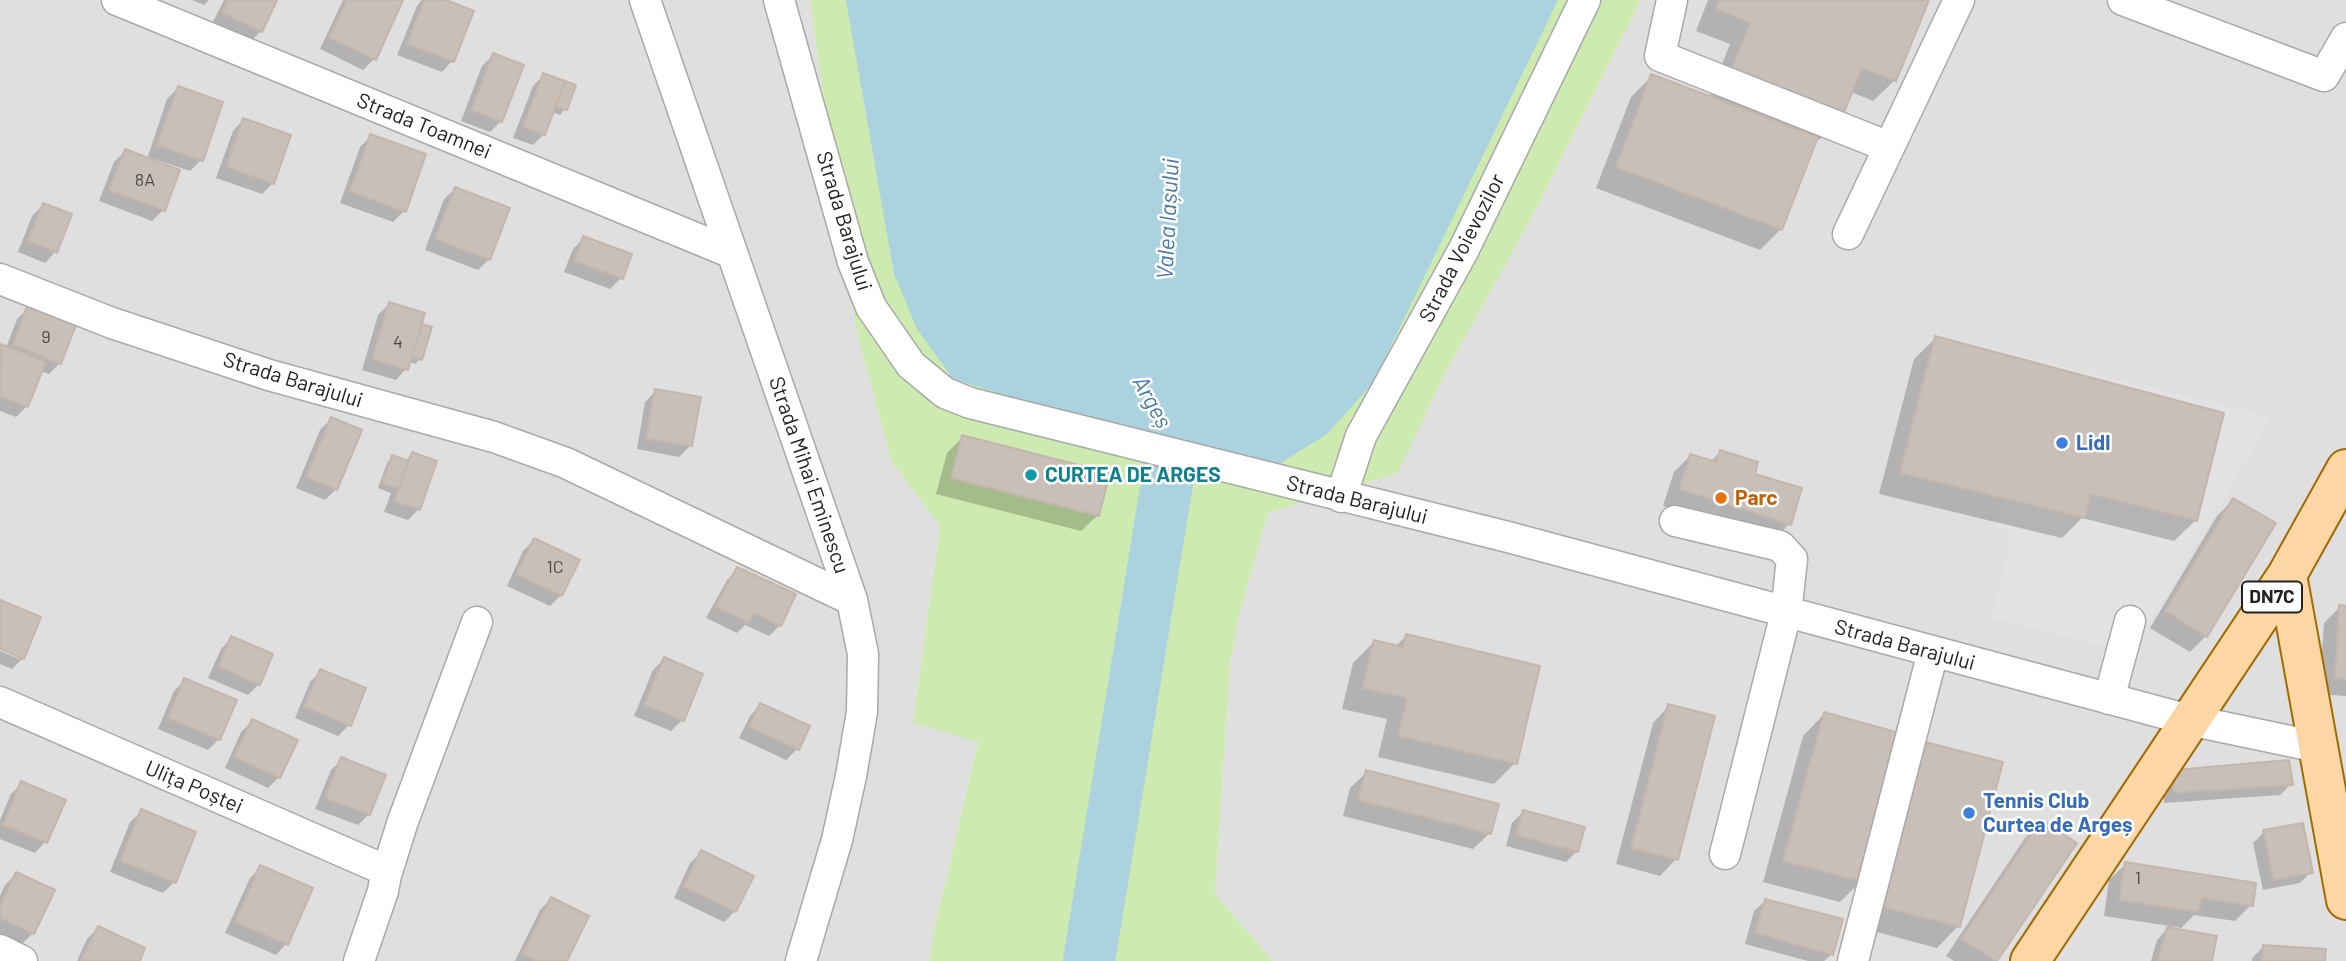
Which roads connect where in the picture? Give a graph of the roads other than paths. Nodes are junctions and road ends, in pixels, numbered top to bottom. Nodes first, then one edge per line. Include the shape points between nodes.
1 (117, 0) edge
2 (645, 0) edge
3 (779, 0) edge
4 (1585, 0) edge
5 (1672, 0) edge
6 (1959, 0) edge
7 (2123, 0) edge
8 (2346, 38) edge
9 (1889, 147) junction
10 (1848, 234) dead end
11 (732, 253) junction
12 (0, 279) edge
13 (2346, 469) edge
14 (1341, 497) junction
15 (1675, 522) dead end
16 (2287, 575) junction
17 (852, 600) junction
18 (1786, 613) junction
19 (2130, 621) dead end
20 (478, 622) dead end
21 (1933, 652) junction
22 (2109, 699) junction
23 (0, 702) edge
24 (2189, 720) junction
25 (2318, 747) junction
26 (1725, 854) dead end
27 (386, 875) junction
28 (2346, 900) edge
29 (0, 950) edge
30 (22, 961) edge
31 (359, 961) edge
32 (801, 961) edge
33 (1853, 961) edge
34 (2030, 961) edge

1 - 11 street, Strada Toamnei
2 - 11 street, Strada Mihai Eminescu
3 - 14 street, Strada Barajului via 853,262 871,307 911,365 945,393 970,403
4 - 14 street, Strada Voievozilor via 1464,248 1361,436
5 - 9 street via 1660,56
6 - 9 street
7 - 8 street via 2324,76
9 - 10 street
11 - 17 street, Strada Mihai Eminescu
12 - 17 street, Strada Barajului via 113,323 256,370 494,437 566,463
13 - 16 main road, DN7C
14 - 18 street, Strada Barajului
15 - 18 street via 1780,545 1792,559
16 - 24 main road, DN7C
16 - 25 main road
17 - 32 street, Strada Mihai Eminescu via 863,654 862,712 837,840
18 - 21 street, Strada Barajului
18 - 26 street
19 - 22 street
20 - 27 street
21 - 22 street, Strada Barajului
21 - 33 street
22 - 24 street, Strada Barajului
23 - 27 street, Ulița Poștei via 349,853
24 - 25 street, Strada Barajului
24 - 34 main road, DN7C
25 - 28 main road
27 - 31 street
29 - 30 street

